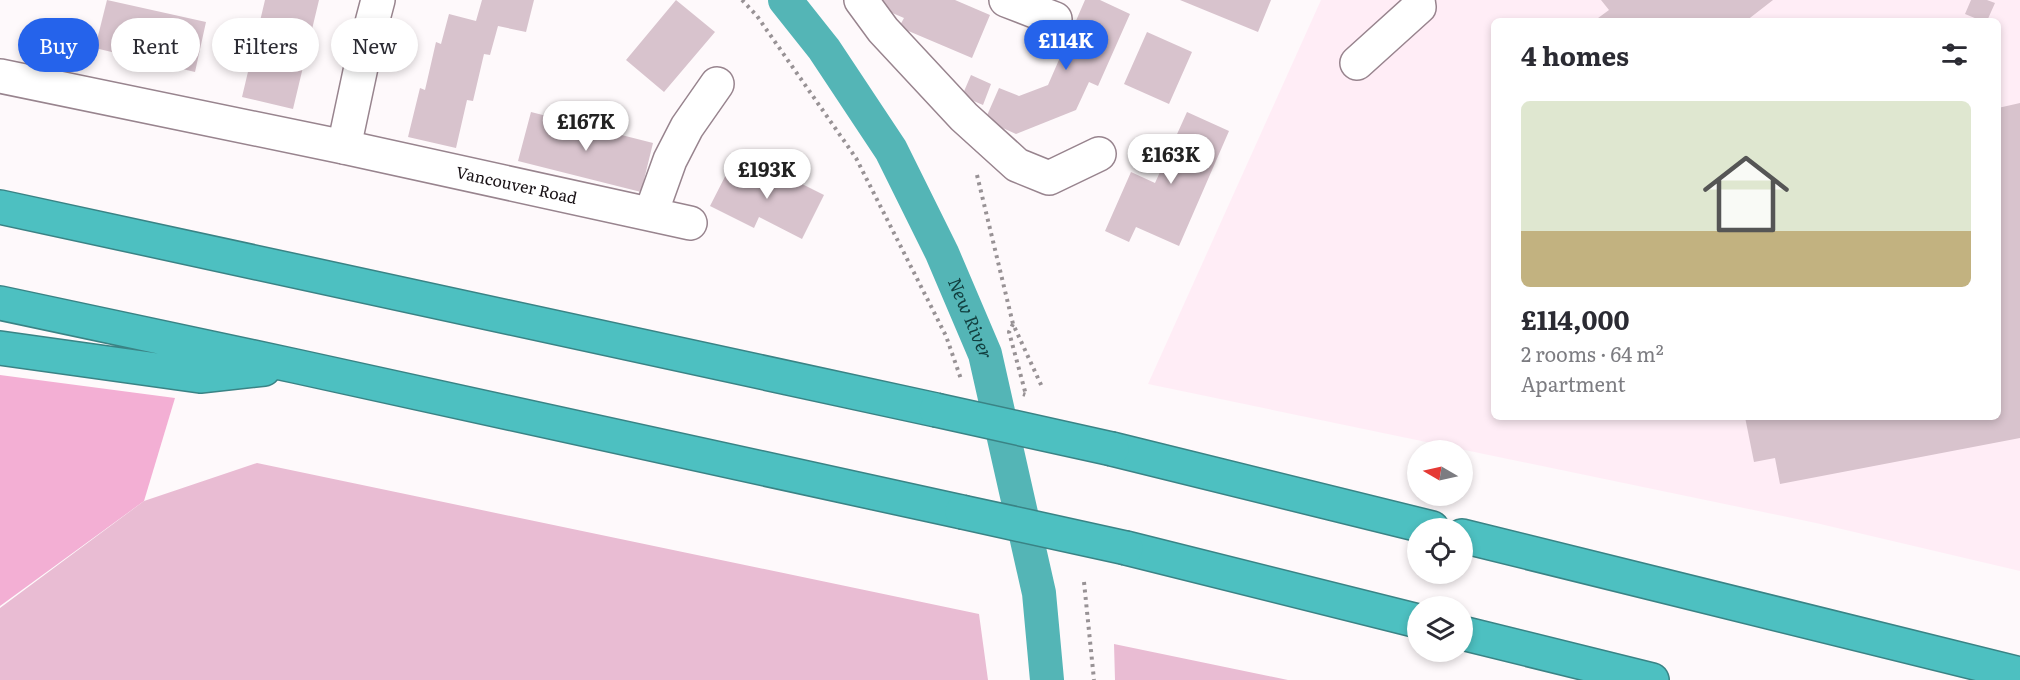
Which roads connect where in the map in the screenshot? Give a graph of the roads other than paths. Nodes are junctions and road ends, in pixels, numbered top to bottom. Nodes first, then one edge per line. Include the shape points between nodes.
1 (378, 0) edge
2 (861, 0) edge
3 (1006, 0) edge
4 (1418, 0) edge
5 (1055, 19) dead end
6 (1357, 63) dead end
7 (0, 76) edge
8 (717, 84) dead end
9 (344, 147) junction
10 (1099, 153) dead end
11 (0, 207) edge
12 (651, 213) junction
13 (690, 223) dead end
14 (0, 303) edge
15 (0, 348) edge
16 (295, 366) junction
17 (1407, 522) edge
18 (1473, 539) edge
19 (1407, 618) edge
20 (1473, 636) edge
21 (2020, 674) edge
22 (1652, 680) edge

1 - 9 street
2 - 10 street via 883,30 964,117 1017,165 1049,178
3 - 5 street
4 - 6 street via 1419,7
7 - 9 street, Vancouver Road
8 - 12 street via 670,160
9 - 12 street, Vancouver Road
11 - 17 highway, bridge via 1112,449
12 - 13 street, Vancouver Road
14 - 16 highway
15 - 16 highway via 200,376
16 - 19 highway, bridge via 1126,548
18 - 21 highway
20 - 22 highway

